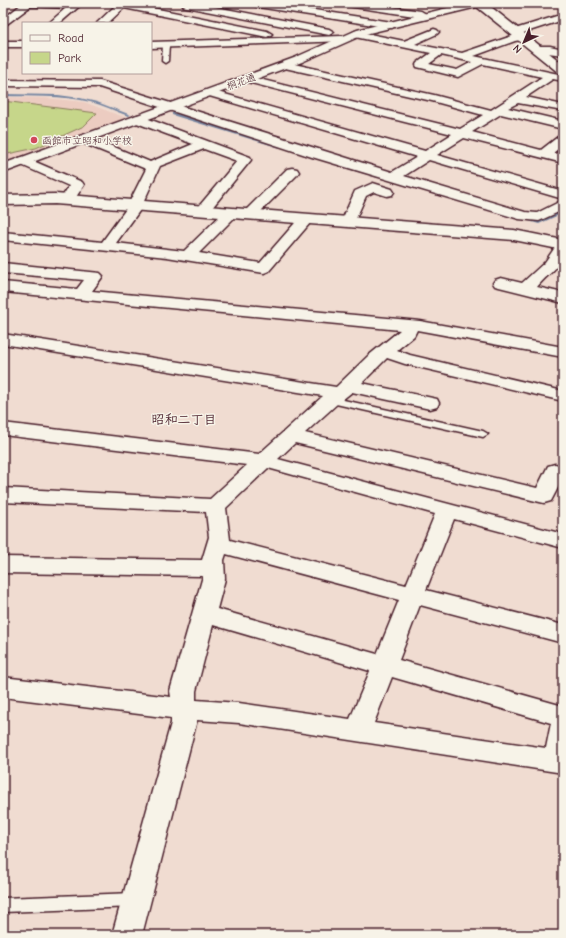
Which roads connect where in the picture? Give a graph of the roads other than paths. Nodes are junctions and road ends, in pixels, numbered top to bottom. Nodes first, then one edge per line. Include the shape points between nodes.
1 (186, 3) edge
2 (261, 3) edge
3 (347, 3) edge
4 (480, 3) edge
5 (76, 4) edge
6 (118, 4) edge
7 (9, 7) dead end
8 (22, 9) junction
9 (163, 13) junction
10 (421, 14) dead end
11 (563, 17) edge
12 (55, 22) edge
13 (103, 22) edge
14 (152, 22) edge
15 (3, 24) edge
16 (392, 25) junction
17 (536, 27) junction
18 (434, 32) dead end
19 (556, 32) dead end
20 (519, 34) junction
21 (349, 37) junction
22 (292, 41) junction
23 (3, 44) edge
24 (22, 44) edge
25 (152, 45) edge
26 (166, 45) junction
27 (404, 45) junction
28 (538, 49) junction
29 (440, 52) junction
30 (563, 52) edge
31 (462, 57) junction
32 (165, 61) dead end
33 (481, 61) junction
34 (284, 65) junction
35 (562, 71) edge
36 (551, 76) junction
37 (248, 79) junction
38 (3, 82) edge
39 (210, 93) junction
40 (517, 99) junction
41 (170, 108) junction
42 (561, 108) dead end
43 (496, 112) junction
44 (138, 119) junction
45 (563, 124) edge
46 (462, 134) junction
47 (84, 139) junction
48 (563, 139) edge
49 (204, 144) junction
50 (543, 154) junction
51 (429, 155) junction
52 (563, 159) edge
53 (24, 161) junction
54 (153, 167) junction
55 (3, 169) edge
56 (292, 172) dead end
57 (394, 177) junction
58 (388, 192) dead end
59 (563, 194) edge
60 (3, 200) edge
61 (67, 200) junction
62 (563, 204) edge
63 (135, 205) junction
64 (202, 210) junction
65 (232, 212) junction
66 (250, 214) junction
67 (306, 219) junction
68 (348, 222) junction
69 (3, 236) edge
70 (563, 245) edge
71 (106, 247) junction
72 (188, 257) junction
73 (3, 268) edge
74 (501, 283) dead end
75 (3, 287) edge
76 (528, 290) junction
77 (81, 295) junction
78 (563, 298) edge
79 (412, 325) junction
80 (3, 339) edge
81 (386, 352) junction
82 (563, 352) edge
83 (339, 393) junction
84 (563, 396) edge
85 (430, 403) dead end
86 (3, 429) edge
87 (483, 434) dead end
88 (292, 436) junction
89 (263, 462) junction
90 (563, 472) edge
91 (3, 495) edge
92 (216, 506) junction
93 (447, 511) junction
94 (563, 541) edge
95 (218, 544) junction
96 (3, 565) edge
97 (213, 568) junction
98 (413, 596) junction
99 (204, 614) junction
100 (563, 634) edge
101 (385, 665) junction
102 (3, 687) edge
103 (183, 709) junction
104 (563, 716) edge
105 (563, 725) edge
106 (358, 730) junction
107 (560, 762) edge
108 (137, 900) junction
109 (3, 905) edge
110 (126, 935) edge

1 - 9 street
1 - 21 street
2 - 16 street via 258,4
3 - 10 street
4 - 16 street, 桐花通
4 - 20 street
5 - 8 street via 29,3
5 - 12 street
6 - 9 street
6 - 13 street
7 - 8 street
8 - 15 street
9 - 14 street
9 - 22 street
11 - 17 street
16 - 21 street, 桐花通
17 - 19 street
17 - 20 street
18 - 27 street
20 - 28 street
20 - 31 street
21 - 22 street
21 - 27 street
21 - 34 street, 桐花通
22 - 26 street
23 - 24 street
25 - 26 street
26 - 32 lane
27 - 29 street
28 - 30 street
28 - 35 street
29 - 31 street
29 - 33 street via 421,65 458,74
31 - 33 street
33 - 36 street
34 - 37 street, 桐花通
34 - 43 street
35 - 36 street
36 - 40 street
37 - 39 street, 桐花通
37 - 46 street
38 - 41 street via 100,84
39 - 41 street, 桐花通
39 - 51 street
40 - 42 street
40 - 43 street
41 - 44 street, 桐花通
41 - 57 street
43 - 45 street
43 - 46 street
44 - 47 street, 桐花通
44 - 49 street
46 - 50 street
46 - 51 street
47 - 53 street, 桐花通
47 - 54 street via 142,165
48 - 50 street
49 - 54 street
49 - 64 street via 245,160
50 - 52 street
51 - 57 street
51 - 59 street
53 - 55 street, 桐花通
53 - 61 street via 78,185
54 - 63 street
56 - 66 street
57 - 62 street via 534,218
58 - 68 street via 373,187 360,194
60 - 61 street
61 - 63 street
63 - 64 street
63 - 71 street
64 - 65 street
65 - 66 street
65 - 72 street
66 - 67 street
67 - 68 street
67 - 72 street via 264,268
68 - 70 street via 514,235
69 - 71 street
70 - 76 street via 550,265
71 - 72 street
73 - 77 street via 95,276
74 - 76 street
75 - 77 street
76 - 78 street
77 - 79 street
79 - 81 street
79 - 82 street via 422,324 466,335 513,341
80 - 83 street
81 - 83 street
81 - 84 street
83 - 85 street
83 - 87 lane
83 - 88 street
86 - 89 street
88 - 89 street
88 - 90 street via 544,496 555,470
89 - 92 street
89 - 93 street
91 - 92 street
92 - 95 street via 220,537
93 - 94 street
93 - 98 street
95 - 97 street
95 - 98 street
96 - 97 street
97 - 99 street via 214,578
98 - 100 street
98 - 101 street
99 - 101 street
99 - 103 street via 183,691
101 - 104 street
101 - 106 street
102 - 103 street
103 - 106 street via 239,713
103 - 108 street via 184,723
105 - 107 street
106 - 107 street
108 - 109 lane
108 - 110 street

